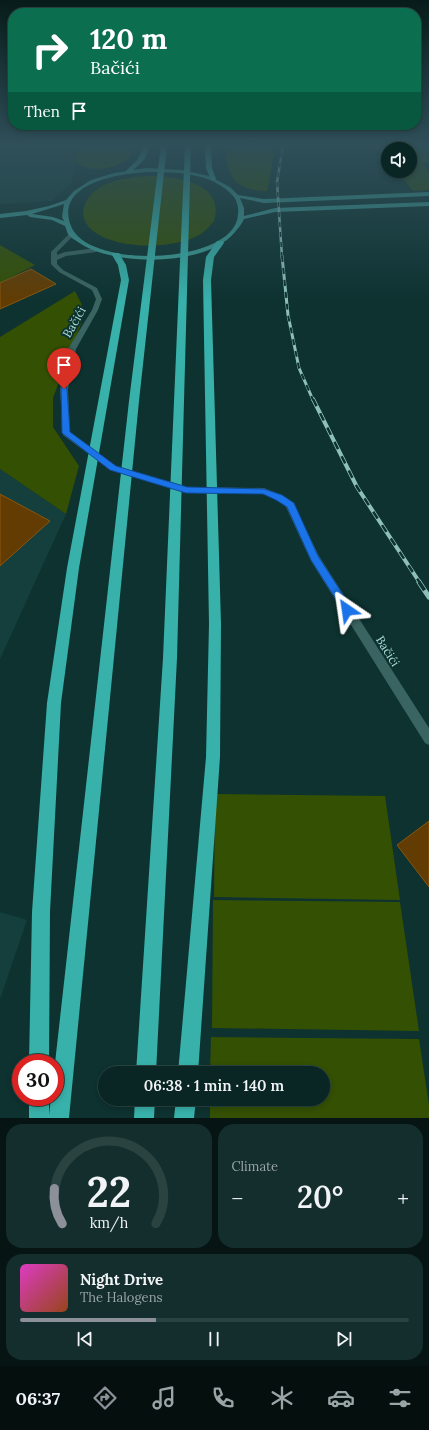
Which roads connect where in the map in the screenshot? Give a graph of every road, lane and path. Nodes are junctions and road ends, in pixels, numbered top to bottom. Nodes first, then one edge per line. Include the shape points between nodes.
1 (72, 197) edge
2 (158, 197) edge
3 (186, 197) edge
4 (237, 197) edge
5 (241, 197) edge
6 (345, 197) edge
7 (68, 201) junction
8 (429, 204) edge
9 (24, 214) junction
10 (0, 216) edge
11 (242, 218) junction
12 (64, 224) junction
13 (71, 235) junction
14 (220, 243) junction
15 (96, 250) junction
16 (116, 255) junction
17 (53, 259) junction
18 (429, 739) edge
19 (39, 1054) edge
20 (146, 1066) edge
21 (189, 1066) edge
22 (39, 1106) edge
23 (145, 1106) edge
24 (185, 1106) edge
25 (39, 1118) edge
26 (59, 1118) edge
27 (144, 1118) edge
28 (184, 1118) edge

1 - 7 main road
2 - 26 highway
3 - 20 highway via 170,658
4 - 11 main road
5 - 6 main road via 270,200
7 - 9 main road
7 - 12 main road
8 - 11 main road via 276,210
9 - 10 main road
9 - 12 main road
11 - 14 main road via 231,236
12 - 13 main road
13 - 15 main road
13 - 17 street via 54,252
14 - 16 main road via 203,251 182,256 137,258
14 - 21 highway via 210,257 207,280 215,624 214,757
15 - 16 main road
15 - 17 street via 65,254
16 - 19 highway via 122,265 125,280 75,561 54,703 41,912
17 - 18 street, Bačići via 61,271 95,289 99,299 72,349 64,389 66,433 113,468 186,490 264,492 279,497 290,505 314,558
22 - 25 highway
23 - 27 highway
24 - 28 highway

